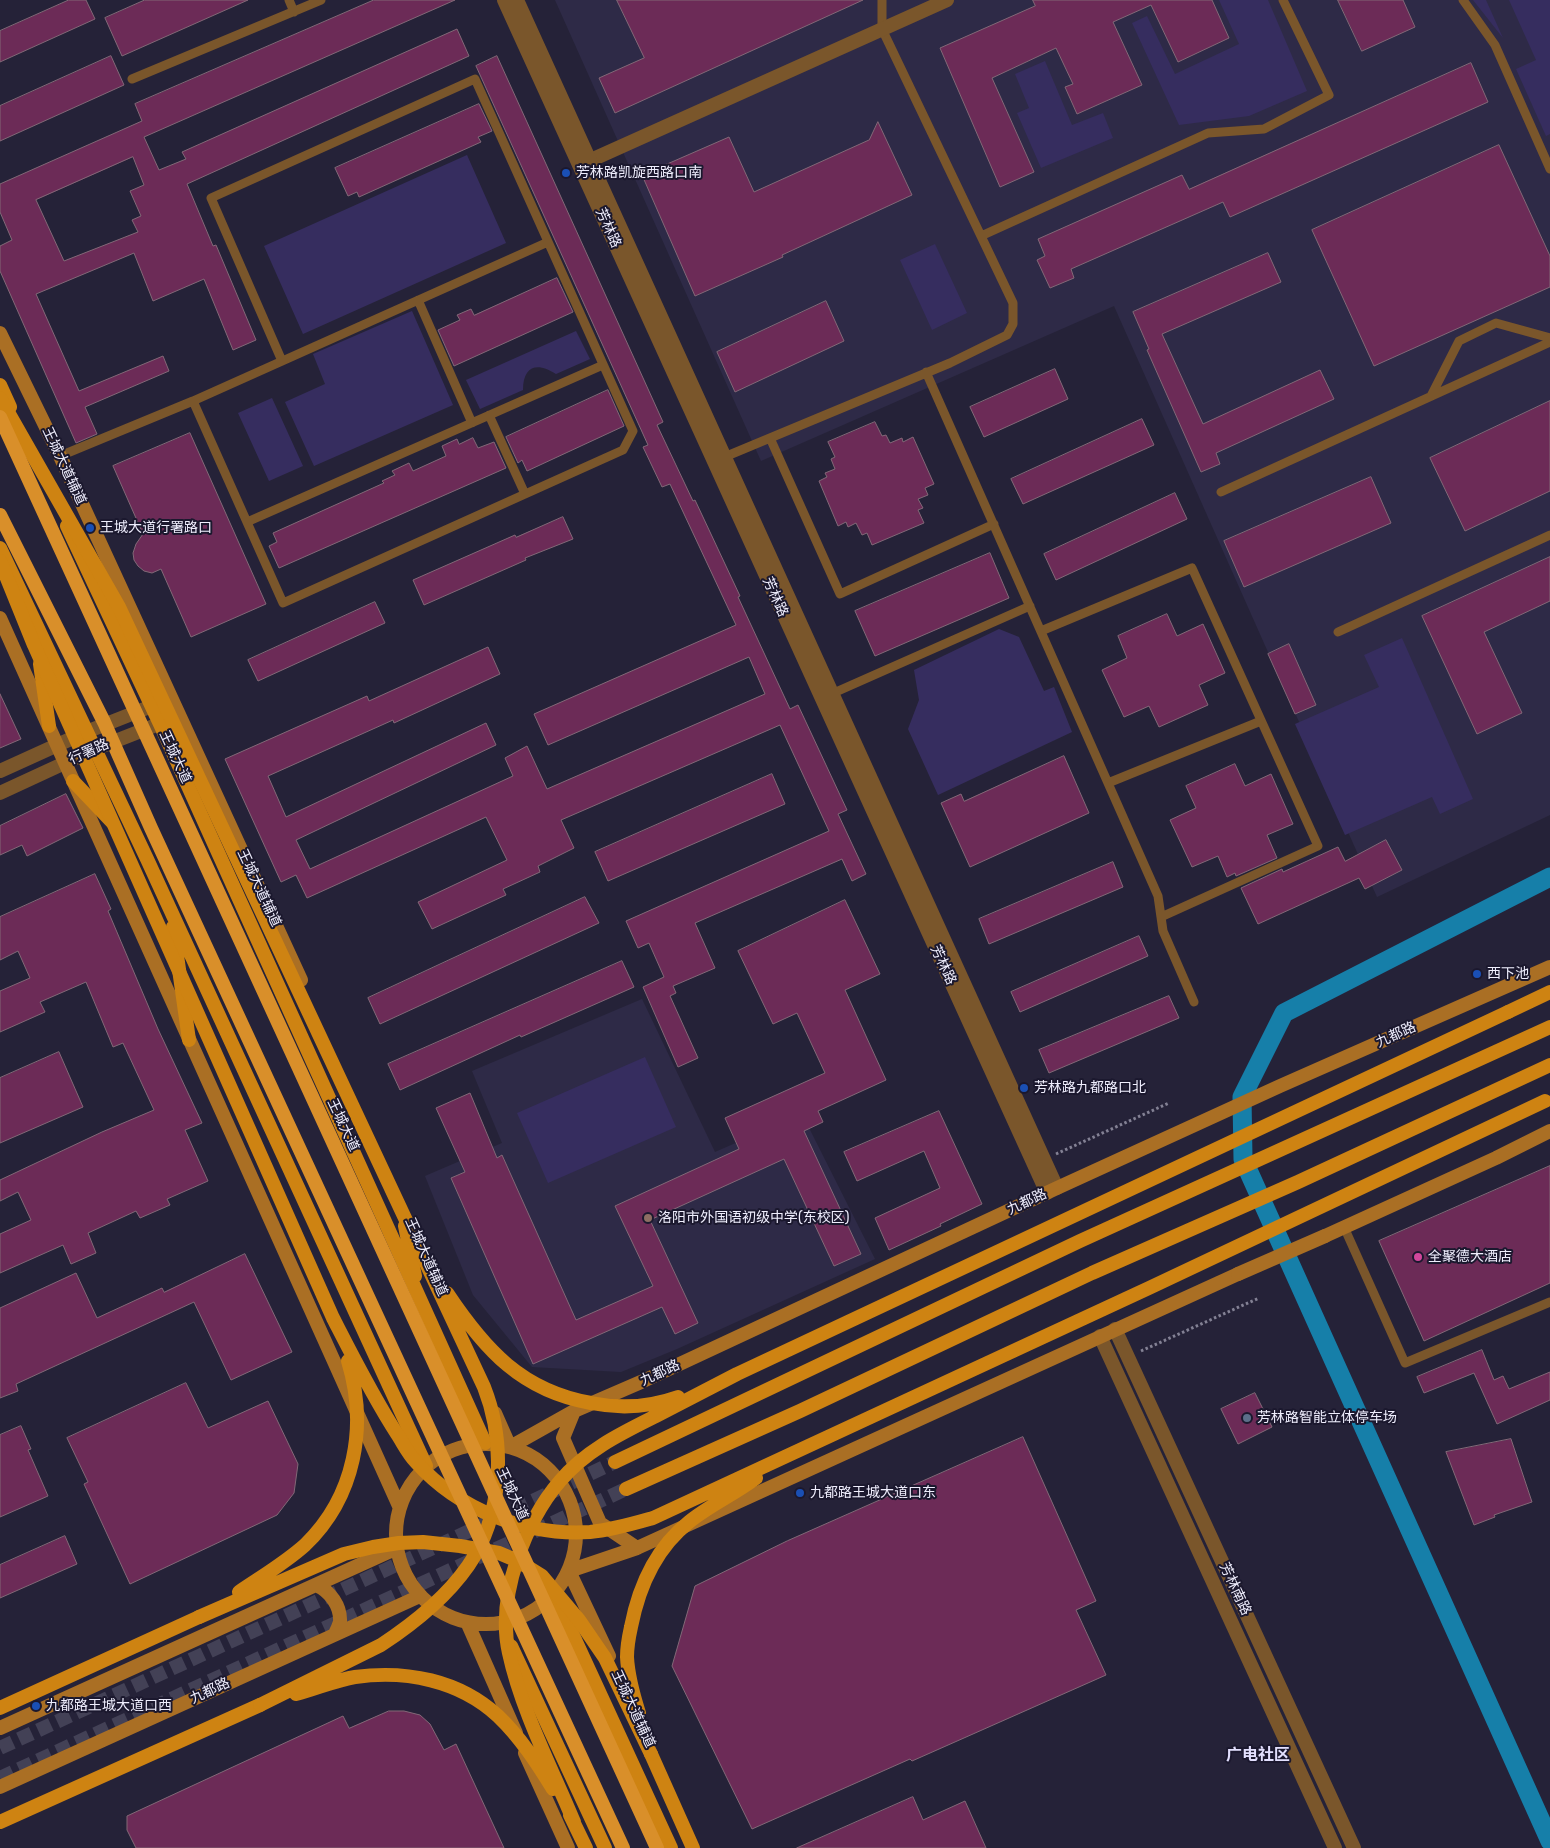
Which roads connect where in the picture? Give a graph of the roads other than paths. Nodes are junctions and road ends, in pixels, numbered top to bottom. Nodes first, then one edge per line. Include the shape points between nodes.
1 (289, 0) edge
2 (321, 0) edge
3 (504, 0) edge
4 (517, 0) edge
5 (882, 0) edge
6 (947, 0) edge
7 (1283, 0) edge
8 (1463, 0) edge
9 (294, 12) junction
10 (882, 29) junction
11 (132, 80) dead end
12 (584, 162) junction
13 (1550, 169) edge
14 (981, 236) junction
15 (548, 242) junction
16 (418, 300) junction
17 (0, 333) edge
18 (1550, 338) edge
19 (1550, 342) edge
20 (282, 361) junction
21 (603, 365) junction
22 (926, 372) junction
23 (0, 385) edge
24 (1431, 396) junction
25 (0, 398) edge
26 (193, 401) junction
27 (489, 415) junction
28 (0, 417) edge
29 (472, 422) junction
30 (770, 438) junction
31 (60, 456) junction
32 (719, 460) junction
33 (1221, 492) dead end
34 (525, 494) junction
35 (0, 515) edge
36 (247, 522) junction
37 (994, 524) junction
38 (1550, 535) edge
39 (0, 548) edge
40 (0, 560) edge
41 (1030, 606) junction
42 (0, 618) edge
43 (35, 623) junction
44 (1041, 631) junction
45 (1338, 632) dead end
46 (826, 697) junction
47 (172, 698) junction
48 (152, 707) junction
49 (180, 716) junction
50 (1261, 721) junction
51 (160, 724) junction
52 (49, 726) junction
53 (86, 732) junction
54 (57, 745) junction
55 (95, 749) junction
56 (65, 763) junction
57 (0, 771) edge
58 (73, 781) junction
59 (1108, 783) junction
60 (0, 792) edge
61 (147, 859) junction
62 (171, 912) junction
63 (1161, 917) junction
64 (1550, 967) edge
65 (1550, 992) edge
66 (1194, 1002) dead end
67 (1550, 1026) edge
68 (189, 1040) junction
69 (1550, 1065) edge
70 (1547, 1100) edge
71 (1550, 1131) edge
72 (1052, 1190) junction
73 (399, 1195) junction
74 (1344, 1227) junction
75 (425, 1260) junction
76 (420, 1301) junction
77 (1550, 1302) edge
78 (333, 1318) junction
79 (1116, 1329) junction
80 (1100, 1336) junction
81 (737, 1374) junction
82 (574, 1410) junction
83 (485, 1443) junction
84 (510, 1446) junction
85 (778, 1460) junction
86 (615, 1462) tunnel mouth
87 (426, 1466) junction
88 (626, 1489) tunnel mouth
89 (399, 1506) junction
90 (397, 1548) junction
91 (637, 1548) junction
92 (569, 1571) junction
93 (316, 1585) junction
94 (554, 1594) junction
95 (420, 1596) junction
96 (199, 1617) junction
97 (467, 1622) junction
98 (500, 1623) junction
99 (335, 1634) junction
100 (260, 1705) junction
101 (0, 1708) edge
102 (0, 1728) edge
103 (651, 1754) junction
104 (0, 1787) edge
105 (0, 1822) edge
106 (574, 1822) junction
107 (568, 1848) edge
108 (586, 1848) edge
109 (605, 1848) edge
110 (623, 1848) edge
111 (657, 1848) edge
112 (670, 1848) edge
113 (693, 1848) edge
114 (698, 1848) edge
115 (1335, 1848) edge
116 (1354, 1848) edge

1 - 9 lane
2 - 9 lane
3 - 12 street, 芳林路
4 - 12 street, 芳林路
5 - 10 lane
6 - 10 street
7 - 14 lane via 1329,95 1264,129 1208,133
8 - 13 lane via 1494,45
9 - 11 lane
10 - 12 street
10 - 14 lane
12 - 32 street, 芳林路
14 - 22 lane via 1013,303 1013,324 1007,334
15 - 16 lane
15 - 20 lane via 475,79 211,198
15 - 21 lane
16 - 20 lane
16 - 29 lane
17 - 31 main road, 王城大道辅道
18 - 24 lane via 1496,323 1459,341
19 - 24 lane
20 - 26 lane
21 - 27 lane
21 - 34 lane via 632,431 623,450
22 - 30 lane
22 - 37 lane
23 - 48 main road, 王城大道
24 - 33 lane
25 - 75 main road, bridge via 119,607
26 - 31 lane
26 - 36 lane
27 - 29 lane
27 - 34 lane
28 - 111 highway, 王城大道, bridge
29 - 36 lane
30 - 32 lane
30 - 37 lane via 840,594
31 - 47 main road, 王城大道辅道
32 - 46 street, 芳林路
34 - 36 lane via 283,603
35 - 110 highway, bridge via 104,722
37 - 41 lane
38 - 45 lane
39 - 43 main road
40 - 78 main road, bridge via 34,645
41 - 44 lane
41 - 46 lane
42 - 52 main road
43 - 52 main road
43 - 53 main road
44 - 50 lane via 1192,568
44 - 59 lane
46 - 72 street, 芳林路
46 - 72 street, 芳林路 via 1044,1159
47 - 48 street, 行署路
47 - 49 main road, 王城大道辅道
48 - 51 main road, 王城大道
48 - 53 street, 行署路
49 - 51 street, 行署路
49 - 73 main road, 王城大道辅道
50 - 59 lane
50 - 63 lane via 1318,846
51 - 55 street, 行署路
51 - 76 main road, 王城大道
52 - 54 main road
53 - 54 street, 行署路
53 - 55 main road
54 - 56 main road
54 - 57 street, 行署路
55 - 56 street, 行署路
55 - 61 main road
56 - 58 main road
56 - 60 street, 行署路
58 - 61 main road
58 - 68 main road
59 - 63 lane via 1158,896
61 - 62 main road
62 - 68 main road
62 - 87 main road
63 - 66 lane via 1163,931
64 - 72 main road, 九都路
65 - 81 main road, bridge
67 - 86 main road via 1071,1245
68 - 89 main road
69 - 88 main road
70 - 85 main road, bridge
71 - 74 main road
72 - 82 main road, 九都路 via 650,1378
73 - 76 main road
73 - 84 main road, 王城大道辅道
74 - 77 lane via 1406,1363
74 - 79 main road, bridge
75 - 81 main road, bridge via 494,1354 525,1380 555,1394 605,1406 634,1407 677,1398
75 - 100 main road, bridge via 484,1387 494,1416 498,1466 487,1528 468,1566 412,1623 380,1645
76 - 83 main road, 王城大道
78 - 85 main road, bridge via 380,1409 414,1461 451,1492 494,1517 562,1532 616,1529 653,1518
78 - 96 main road, bridge via 353,1376 357,1400 356,1445 344,1491 333,1511 294,1555
79 - 80 main road
79 - 116 street, 芳林南路
80 - 91 main road
80 - 115 street, 芳林南路
81 - 106 main road, bridge via 597,1447 576,1464 559,1481 521,1549 506,1608 509,1653 524,1702
82 - 84 main road, 九都路
82 - 91 main road via 563,1438 600,1523
83 - 84 main road
83 - 87 main road via 454,1450
84 - 92 main road via 547,1466 567,1493 577,1526
85 - 103 main road, bridge via 674,1535 647,1575 634,1611 627,1655 630,1682
87 - 89 main road via 406,1491
89 - 90 main road
90 - 93 main road
90 - 95 main road via 404,1573
91 - 92 main road
92 - 94 main road
92 - 114 main road, 王城大道辅道
93 - 99 main road via 325,1589 337,1605 340,1622
93 - 102 main road
94 - 98 main road via 532,1612
94 - 112 main road
95 - 97 main road via 436,1610
95 - 99 main road, 九都路
96 - 101 main road
96 - 103 main road, bridge via 338,1556 373,1547 424,1542 499,1553 542,1576 579,1620 606,1658
97 - 98 main road
97 - 107 main road
98 - 109 main road
99 - 104 main road, 九都路
100 - 105 main road
100 - 106 main road, bridge via 353,1678 380,1674 400,1674 438,1682 474,1698 497,1715 530,1753
103 - 113 main road
106 - 108 main road, bridge

